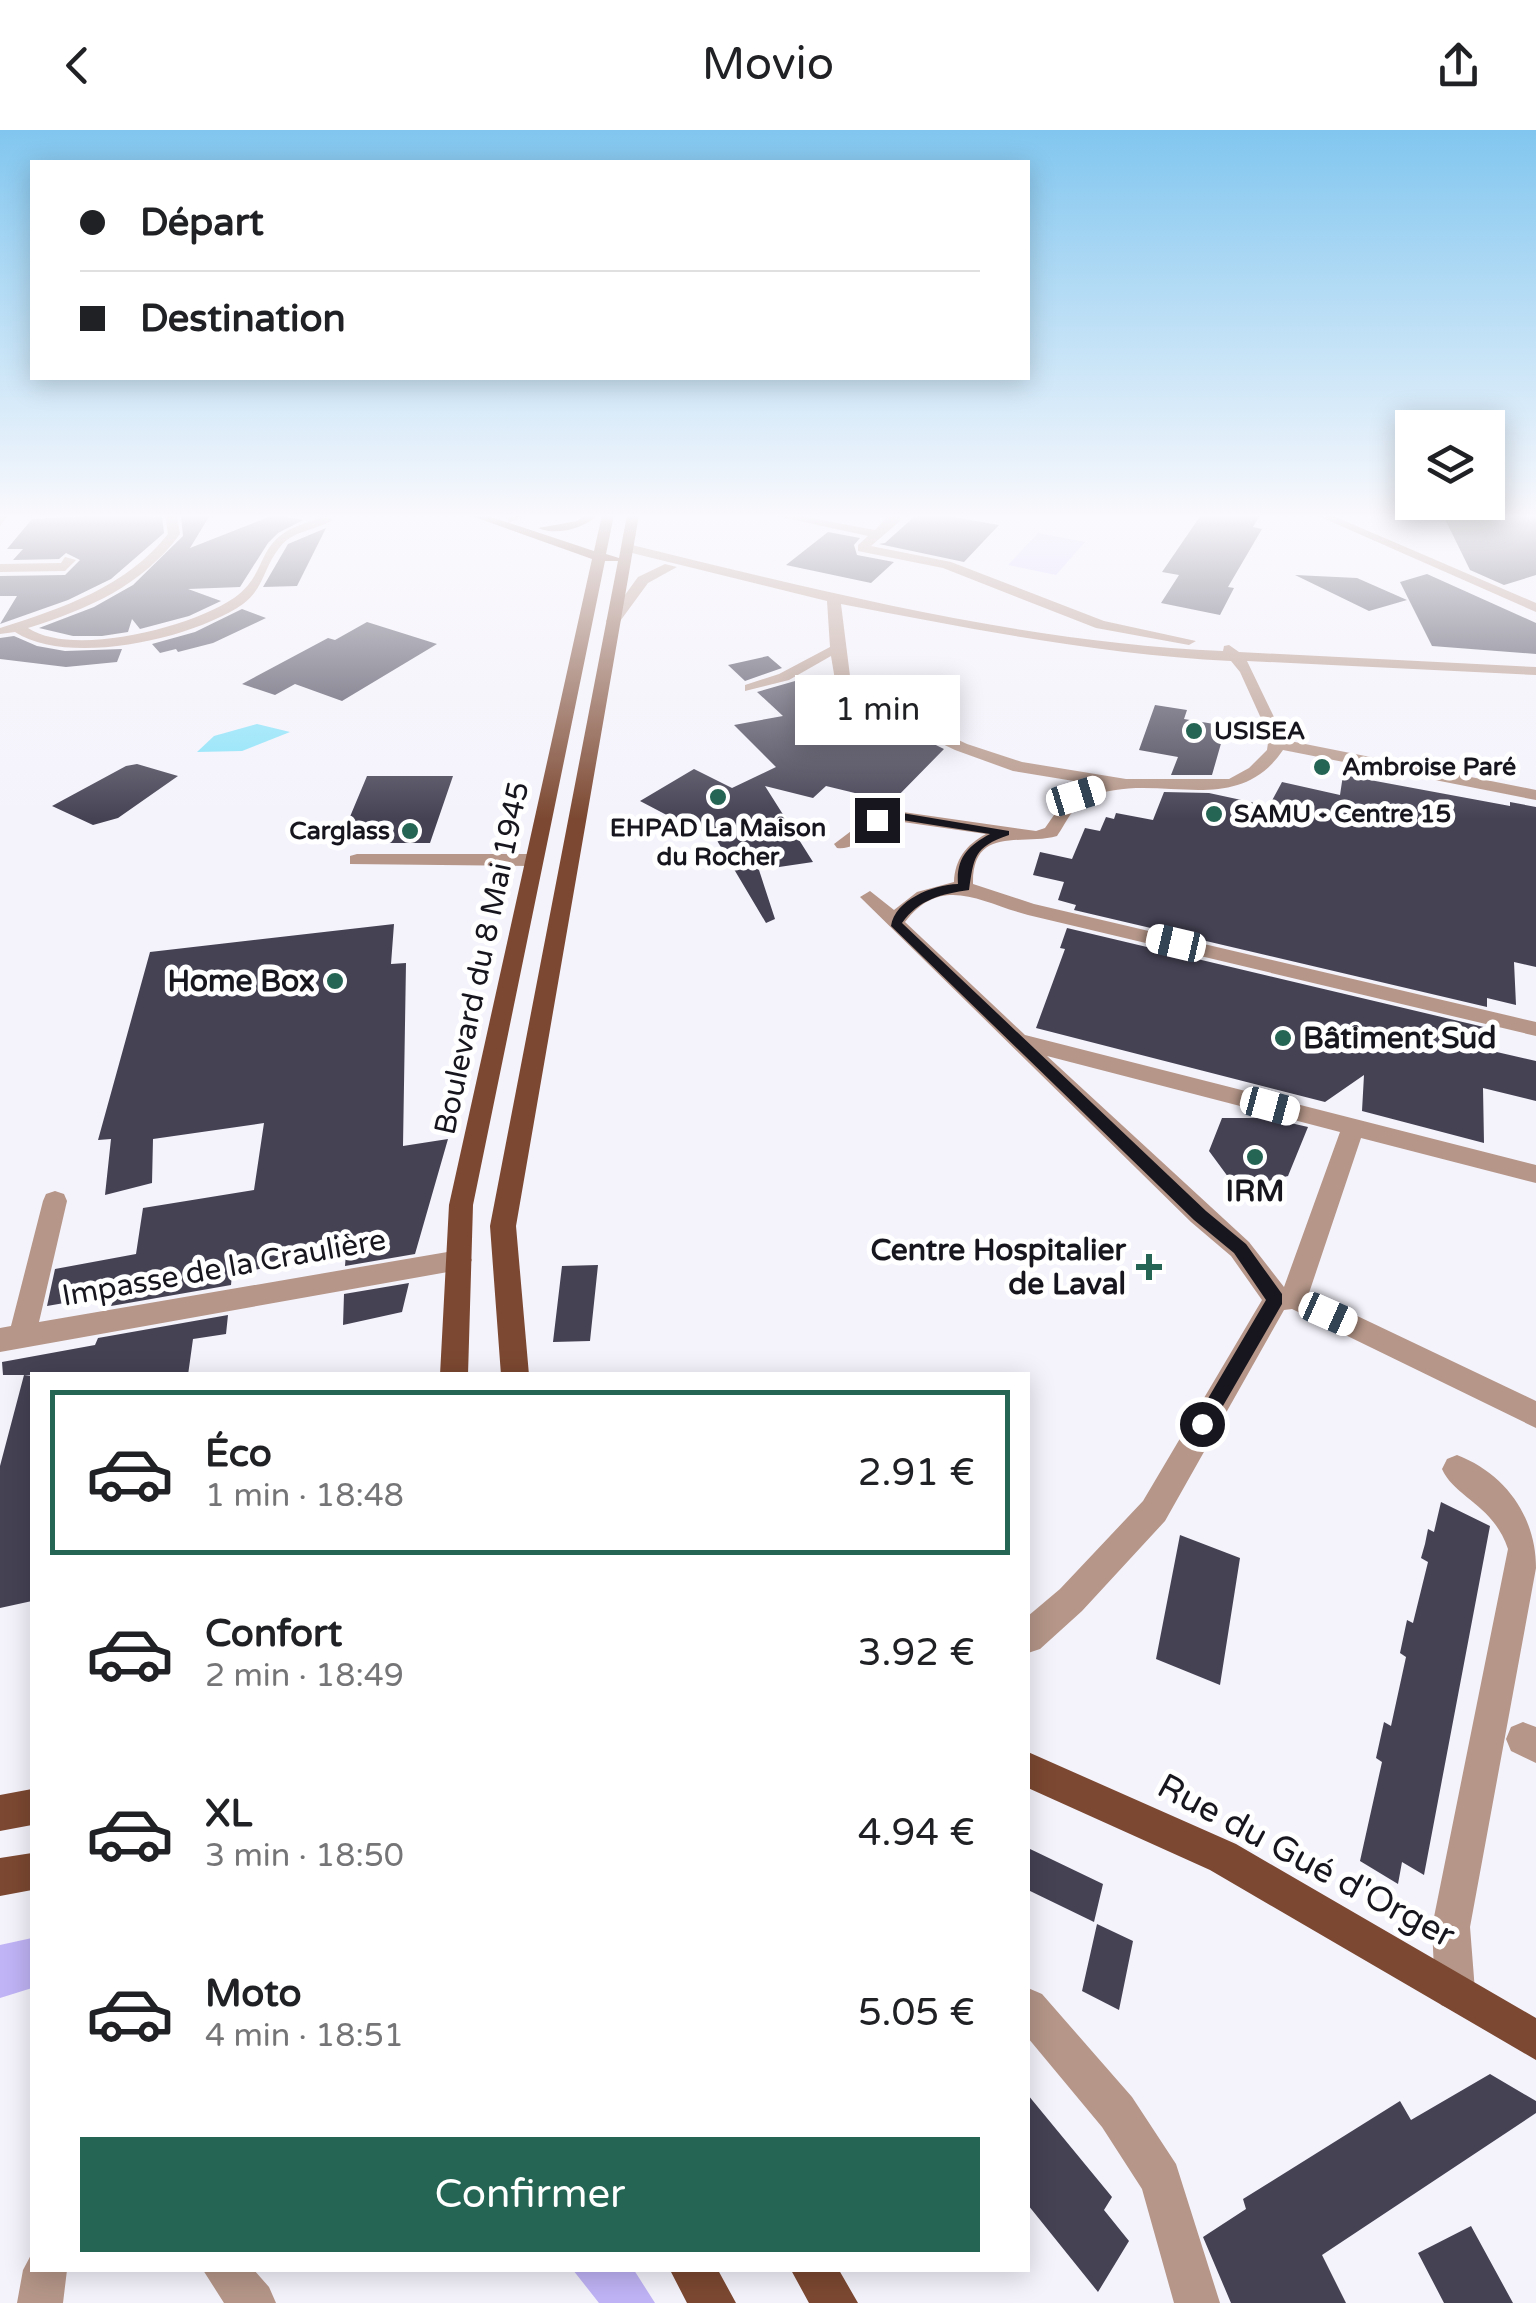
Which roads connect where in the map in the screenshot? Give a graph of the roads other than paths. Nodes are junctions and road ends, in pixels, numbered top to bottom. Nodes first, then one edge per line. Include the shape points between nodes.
1 (44, 616) edge
2 (211, 616) edge
3 (595, 616) edge
4 (599, 616) edge
5 (619, 616) edge
6 (835, 616) edge
7 (935, 616) edge
8 (1087, 616) edge
9 (17, 627) junction
10 (612, 628) junction
11 (0, 632) edge
12 (1128, 632) junction
13 (1096, 644) junction
14 (1150, 644) junction
15 (836, 650) junction
16 (1234, 653) junction
17 (1434, 660) junction
18 (1536, 664) edge
19 (1536, 671) edge
20 (750, 688) dead end
21 (1278, 744) junction
22 (1126, 784) junction
23 (1536, 795) edge
24 (1005, 833) junction
25 (843, 844) dead end
26 (358, 860) dead end
27 (534, 860) junction
28 (964, 887) junction
29 (870, 897) dead end
30 (895, 923) junction
31 (1536, 1029) edge
32 (1018, 1041) junction
33 (1353, 1127) junction
34 (1536, 1174) edge
35 (55, 1201) dead end
36 (458, 1260) junction
37 (1285, 1299) junction
38 (11, 1338) edge
39 (454, 1372) edge
40 (515, 1372) edge
41 (1536, 1415) edge
42 (1457, 1469) dead end
43 (1030, 1635) edge
44 (1030, 1771) edge
45 (30, 1807) edge
46 (0, 1813) edge
47 (30, 1872) edge
48 (0, 1877) edge
49 (1455, 1990) junction
50 (1030, 2010) edge
51 (1536, 2040) edge
52 (46, 2272) edge
53 (227, 2272) edge
54 (693, 2272) edge
55 (814, 2272) edge
56 (40, 2303) edge
57 (253, 2303) edge
58 (713, 2303) edge
59 (835, 2303) edge
60 (1197, 2303) edge

1 - 9 street
2 - 9 street via 150,636 72,644 38,640
3 - 27 main road, Boulevard du 8 Mai 1945
4 - 10 main road, Boulevard du 8 Mai 1945
5 - 10 street
6 - 15 street
7 - 13 street
8 - 12 street
9 - 11 street
10 - 40 main road, Boulevard du 8 Mai 1945 via 502,1226
12 - 13 street
12 - 14 street
13 - 14 street
14 - 16 street
15 - 20 street
15 - 22 street via 844,686 860,699 961,747 1019,766
16 - 17 street
16 - 21 street
17 - 18 street
17 - 19 street
21 - 22 street via 1255,772 1232,784
21 - 23 street
22 - 24 street via 1076,796 1051,832
24 - 25 street via 896,816 877,820
24 - 28 street via 969,854
26 - 27 street
27 - 36 main road, Boulevard du 8 Mai 1945 via 461,1206
28 - 30 street via 917,900
28 - 31 street via 1028,909
29 - 30 street
30 - 32 street
32 - 33 street
32 - 37 street via 1240,1248
33 - 34 street
33 - 37 street
35 - 38 street
36 - 38 street, Impasse de la Craulière
36 - 39 main road, Boulevard du 8 Mai 1945
37 - 41 street
37 - 43 street via 1154,1511
42 - 49 street via 1502,1502 1524,1549 1451,1927
44 - 49 main road, Rue du Gué d'Orger via 1223,1858
45 - 46 main road
47 - 48 main road
49 - 51 main road, Rue du Gué d'Orger
50 - 60 street via 1117,2112 1162,2179
52 - 56 street
53 - 57 street
54 - 58 main road
55 - 59 main road

